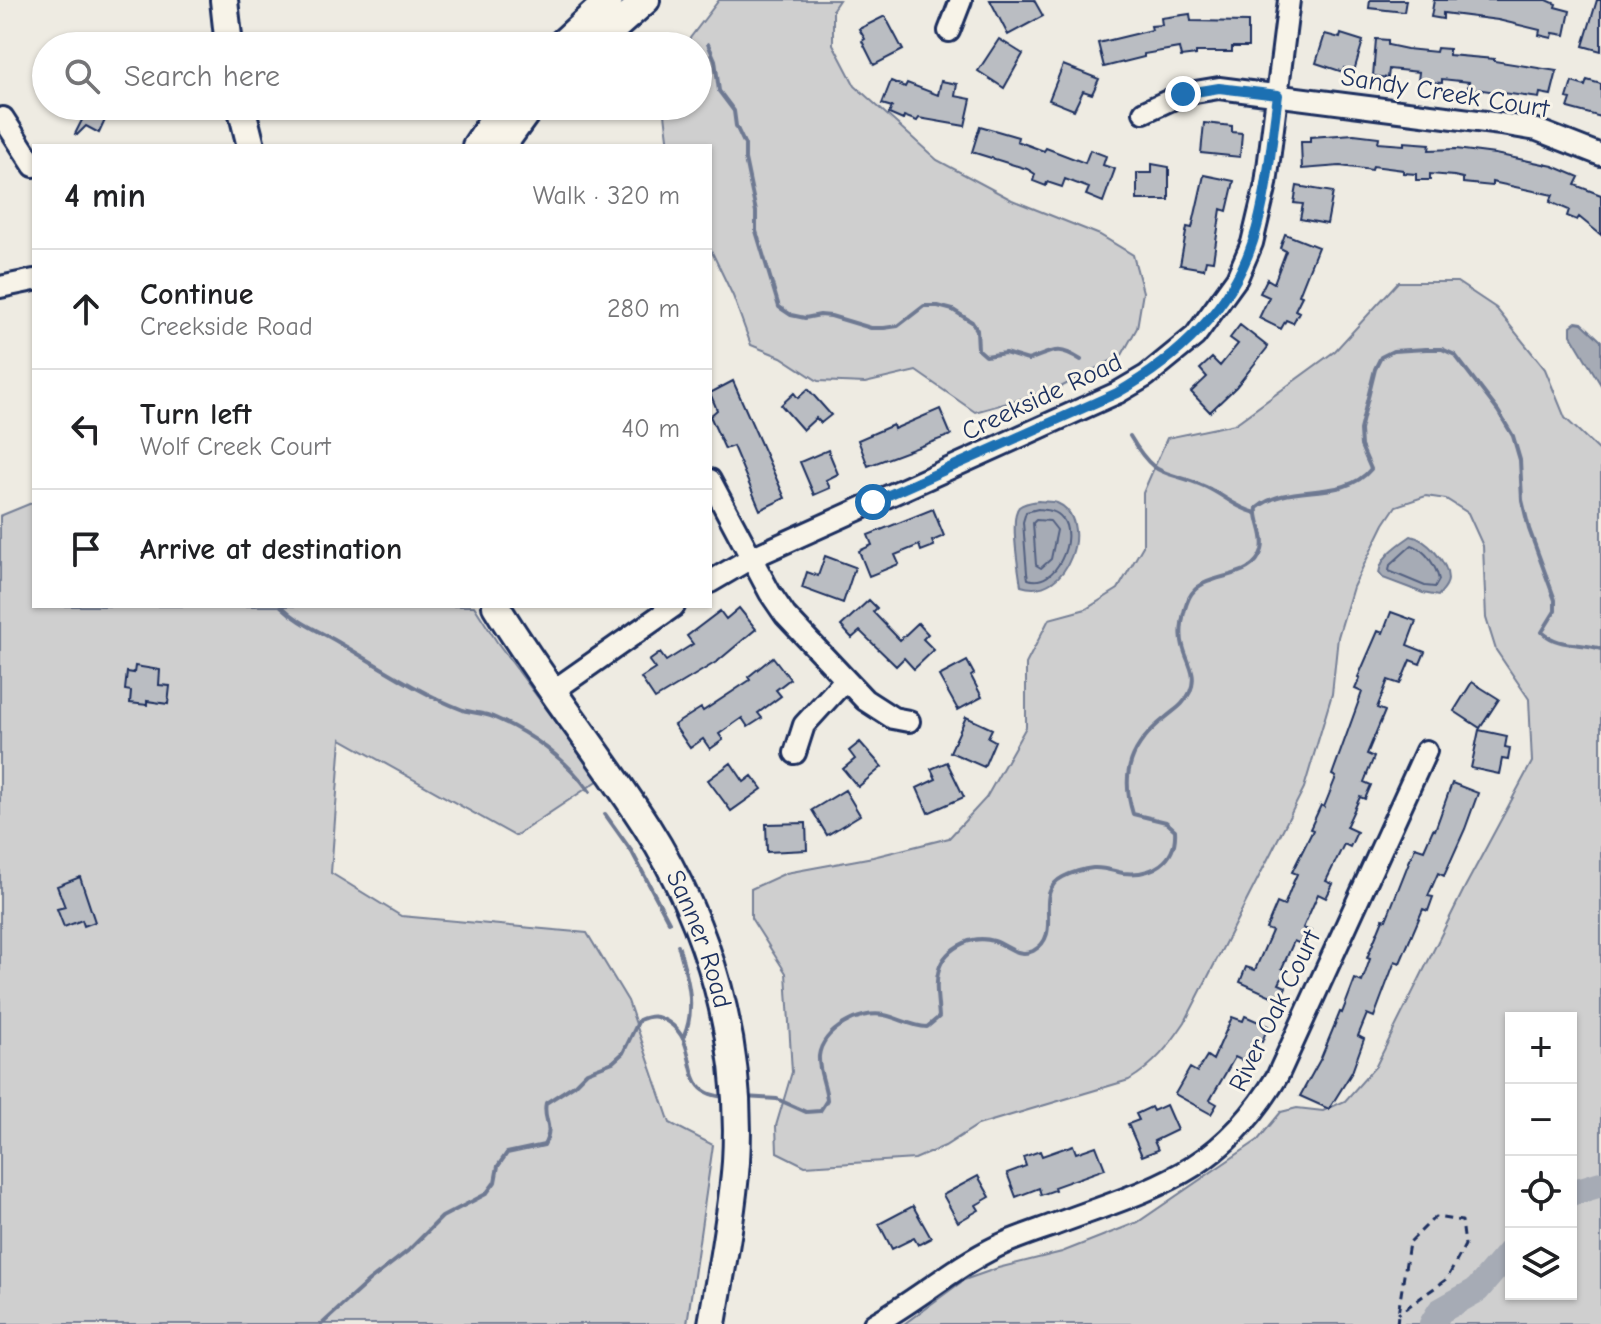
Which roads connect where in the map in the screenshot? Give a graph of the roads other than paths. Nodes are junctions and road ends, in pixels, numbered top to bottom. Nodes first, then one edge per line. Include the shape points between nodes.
1 (224, 0) edge
2 (609, 0) edge
3 (646, 0) edge
4 (961, 0) edge
5 (1289, 0) edge
6 (949, 31) dead end
7 (227, 32) edge
8 (574, 32) edge
9 (610, 32) edge
10 (1278, 95) junction
11 (1144, 112) dead end
12 (3, 118) dead end
13 (244, 120) edge
14 (494, 120) edge
15 (521, 120) edge
16 (250, 144) edge
17 (477, 144) edge
18 (503, 144) edge
19 (1601, 155) edge
20 (32, 163) edge
21 (32, 280) edge
22 (0, 287) edge
23 (712, 484) edge
24 (751, 558) junction
25 (712, 581) edge
26 (497, 608) edge
27 (671, 608) edge
28 (845, 680) junction
29 (553, 691) junction
30 (909, 721) dead end
31 (1426, 751) dead end
32 (795, 753) dead end
33 (712, 1324) edge
34 (874, 1324) edge

1 - 7 main road
2 - 8 main road
3 - 9 main road
4 - 6 street
5 - 10 street, Creekside Road
10 - 11 street, Sandy Creek Court via 1219,88 1183,94
10 - 19 street, Sandy Creek Court via 1513,126
10 - 24 street, Creekside Road via 1252,243 1216,310 1172,357 1117,393
12 - 20 street
13 - 16 main road
14 - 17 main road
15 - 18 main road
21 - 22 street
23 - 24 street
24 - 25 street, Creekside Road
24 - 28 street via 785,615
26 - 29 main road, Sanner Road
27 - 29 street
28 - 30 street via 880,711
28 - 32 street via 804,725
29 - 33 main road, Sanner Road via 646,826 685,895 723,1007 737,1116 733,1189
31 - 34 street, River Oak Court via 1278,1075 1244,1126 1182,1174 1000,1245

